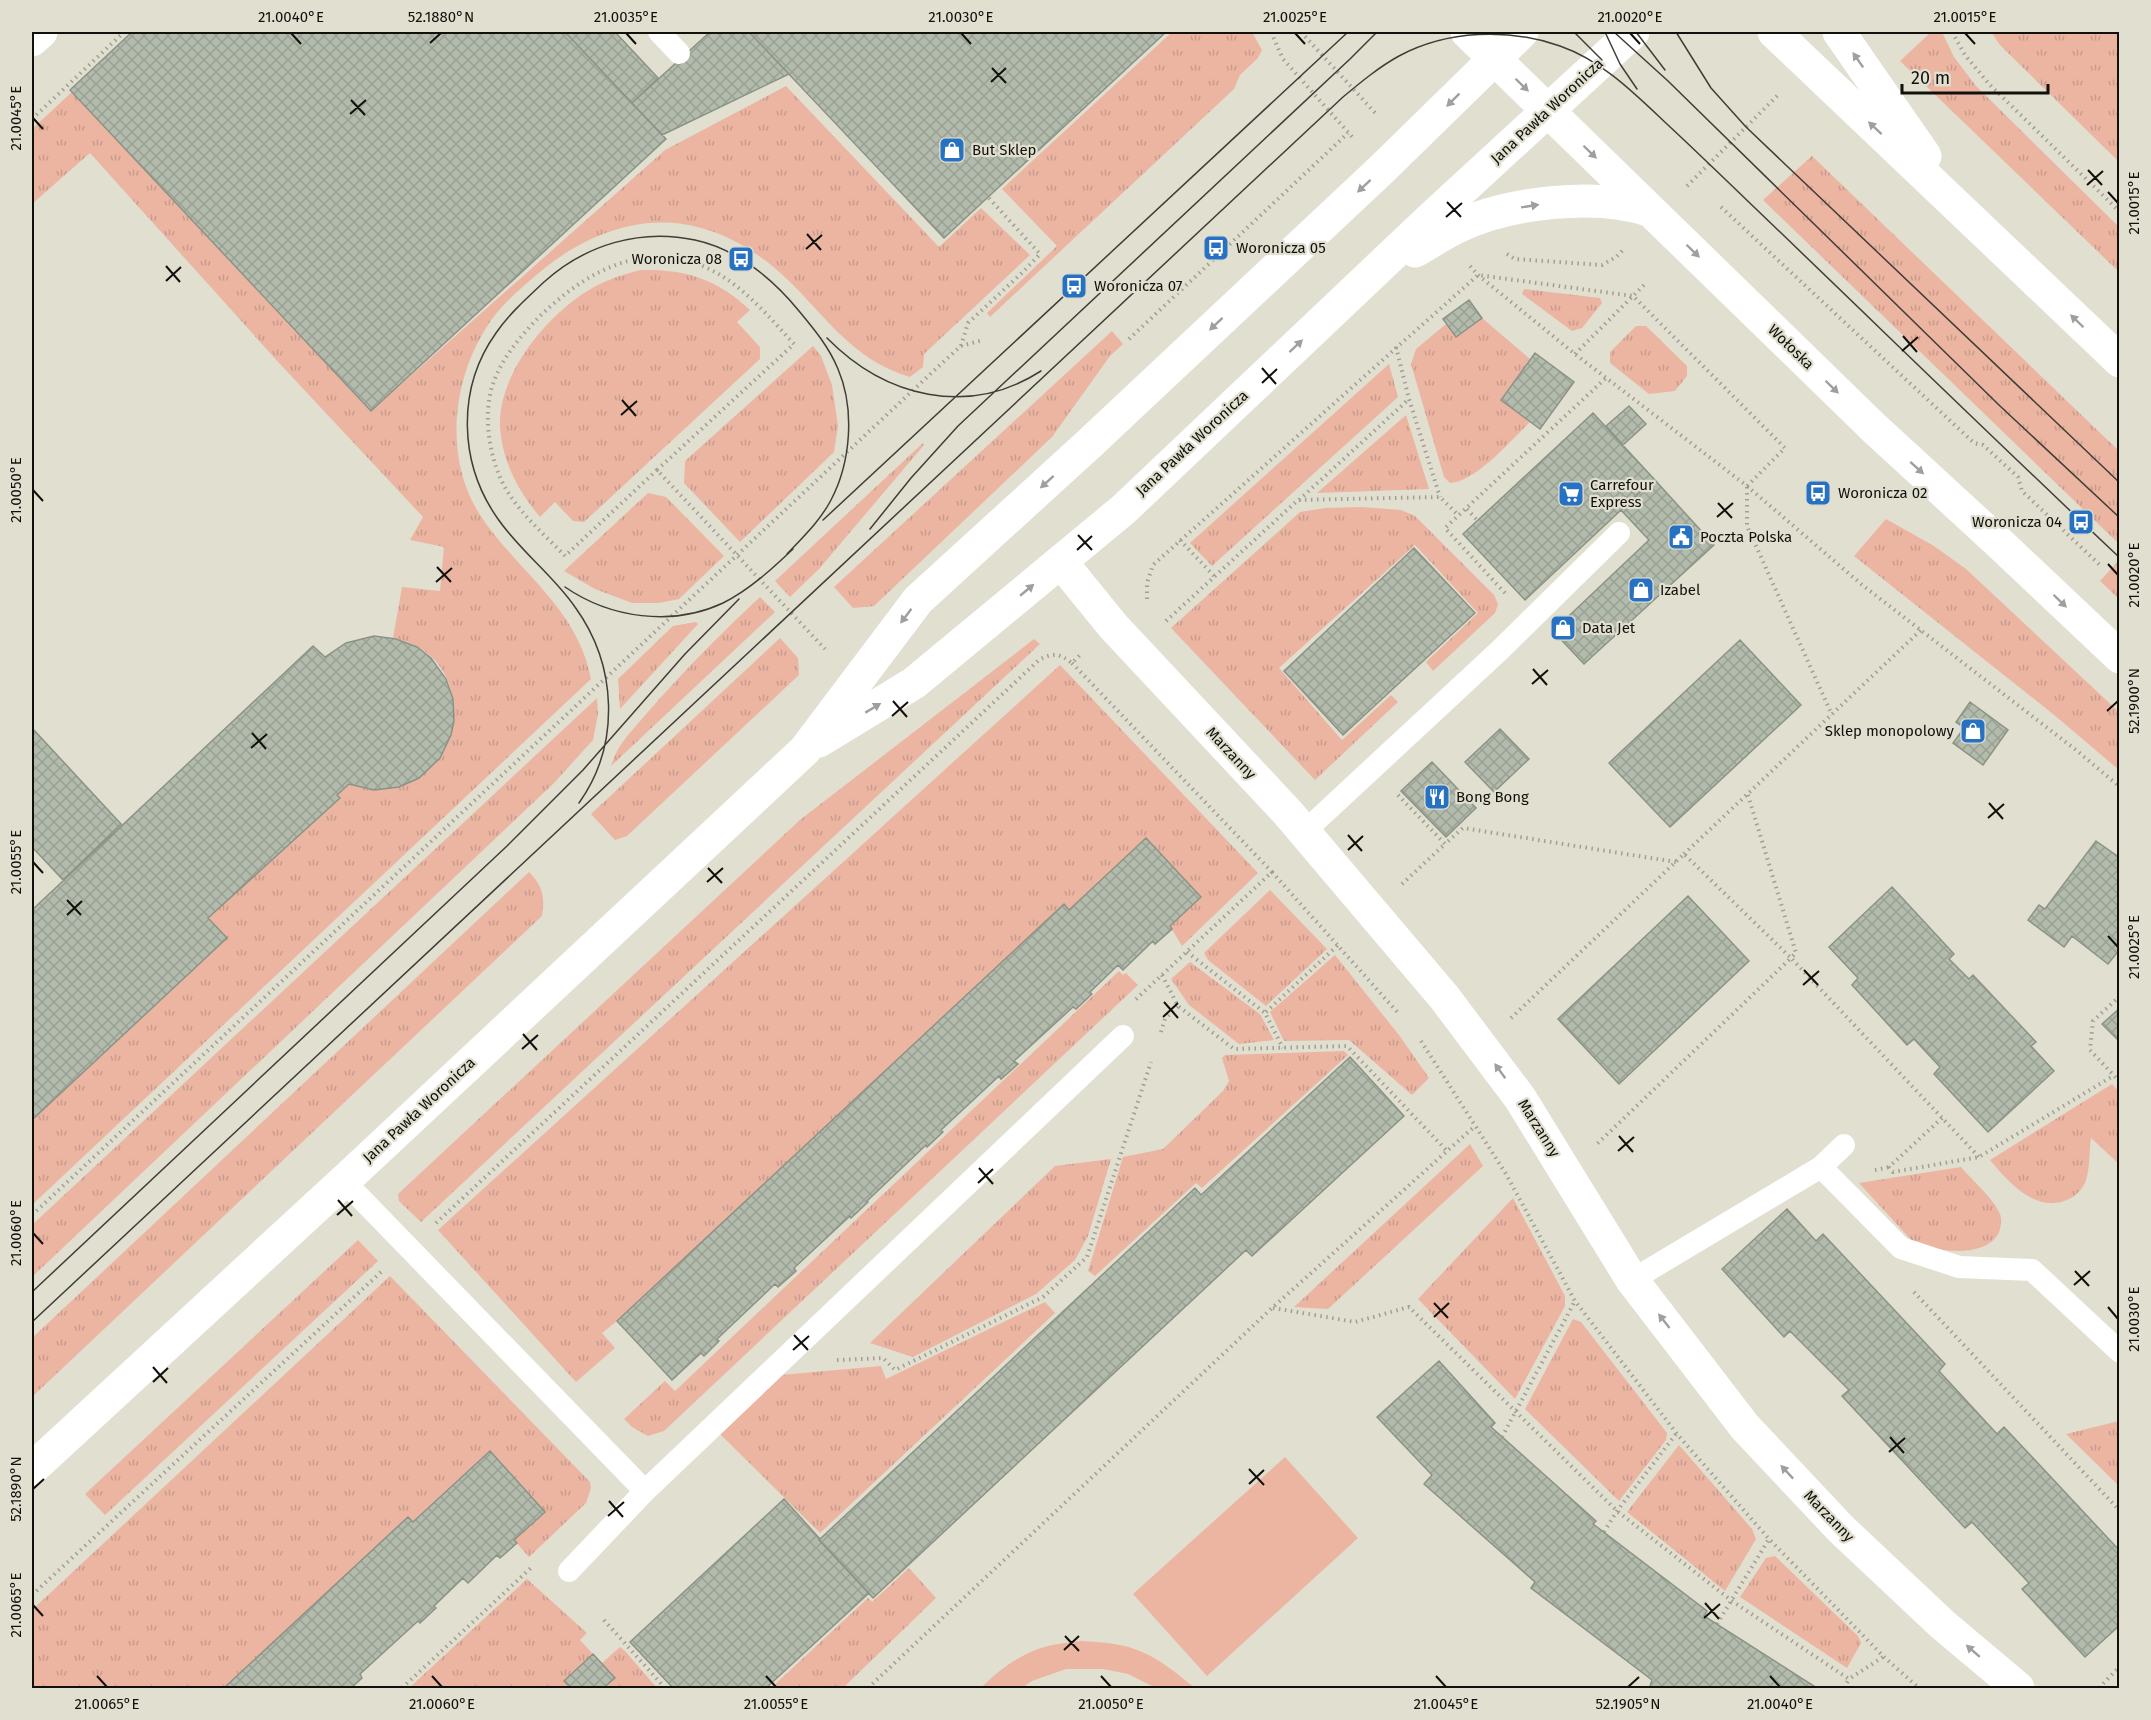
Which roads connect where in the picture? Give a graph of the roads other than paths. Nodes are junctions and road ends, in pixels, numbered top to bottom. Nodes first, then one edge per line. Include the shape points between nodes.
1 (41, 32) edge
2 (659, 32) edge
3 (1467, 32) edge
4 (1522, 32) edge
5 (1633, 32) edge
6 (1774, 32) edge
7 (1839, 32) edge
8 (32, 40) edge
9 (679, 53) dead end
10 (1495, 59) junction
11 (1549, 111) junction
12 (1963, 212) junction
13 (1654, 213) junction
14 (1365, 280) junction
15 (2120, 361) edge
16 (1619, 533) dead end
17 (1061, 562) junction
18 (2120, 657) edge
19 (805, 750) junction
20 (1296, 823) junction
21 (1123, 1036) dead end
22 (1844, 1145) dead end
23 (1828, 1174) junction
24 (344, 1181) junction
25 (1632, 1280) junction
26 (2120, 1352) edge
27 (32, 1469) edge
28 (645, 1491) junction
29 (569, 1571) dead end
30 (2018, 1689) edge

1 - 8 street
2 - 9 lane
3 - 10 street, Wołoska
4 - 10 street, Jana Pawła Woronicza
5 - 11 street, Jana Pawła Woronicza
12 -> 6 street
12 -> 7 street
10 -> 11 street, Wołoska
10 -> 19 street, Jana Pawła Woronicza via 1374,177 918,600
11 -> 13 street, Wołoska
11 - 14 street, Jana Pawła Woronicza
15 -> 12 street
14 -> 13 street via 1455,228 1488,214 1547,203 1612,201
13 -> 18 street, Wołoska via 1874,428
17 -> 14 street, Jana Pawła Woronicza via 1124,508
16 - 20 lane via 1372,768
19 -> 17 street, Jana Pawła Woronicza via 914,683
17 - 20 street, Marzanny via 1113,626
19 - 24 street, Jana Pawła Woronicza
25 -> 20 street, Marzanny via 1545,1136 1482,1045
21 - 28 lane
22 - 23 lane
23 - 25 lane
23 - 26 lane via 1901,1248 1959,1267 2032,1269
24 - 27 street, Jana Pawła Woronicza
24 - 28 lane
30 -> 25 street, Marzanny via 1833,1521 1745,1427
28 - 29 lane

